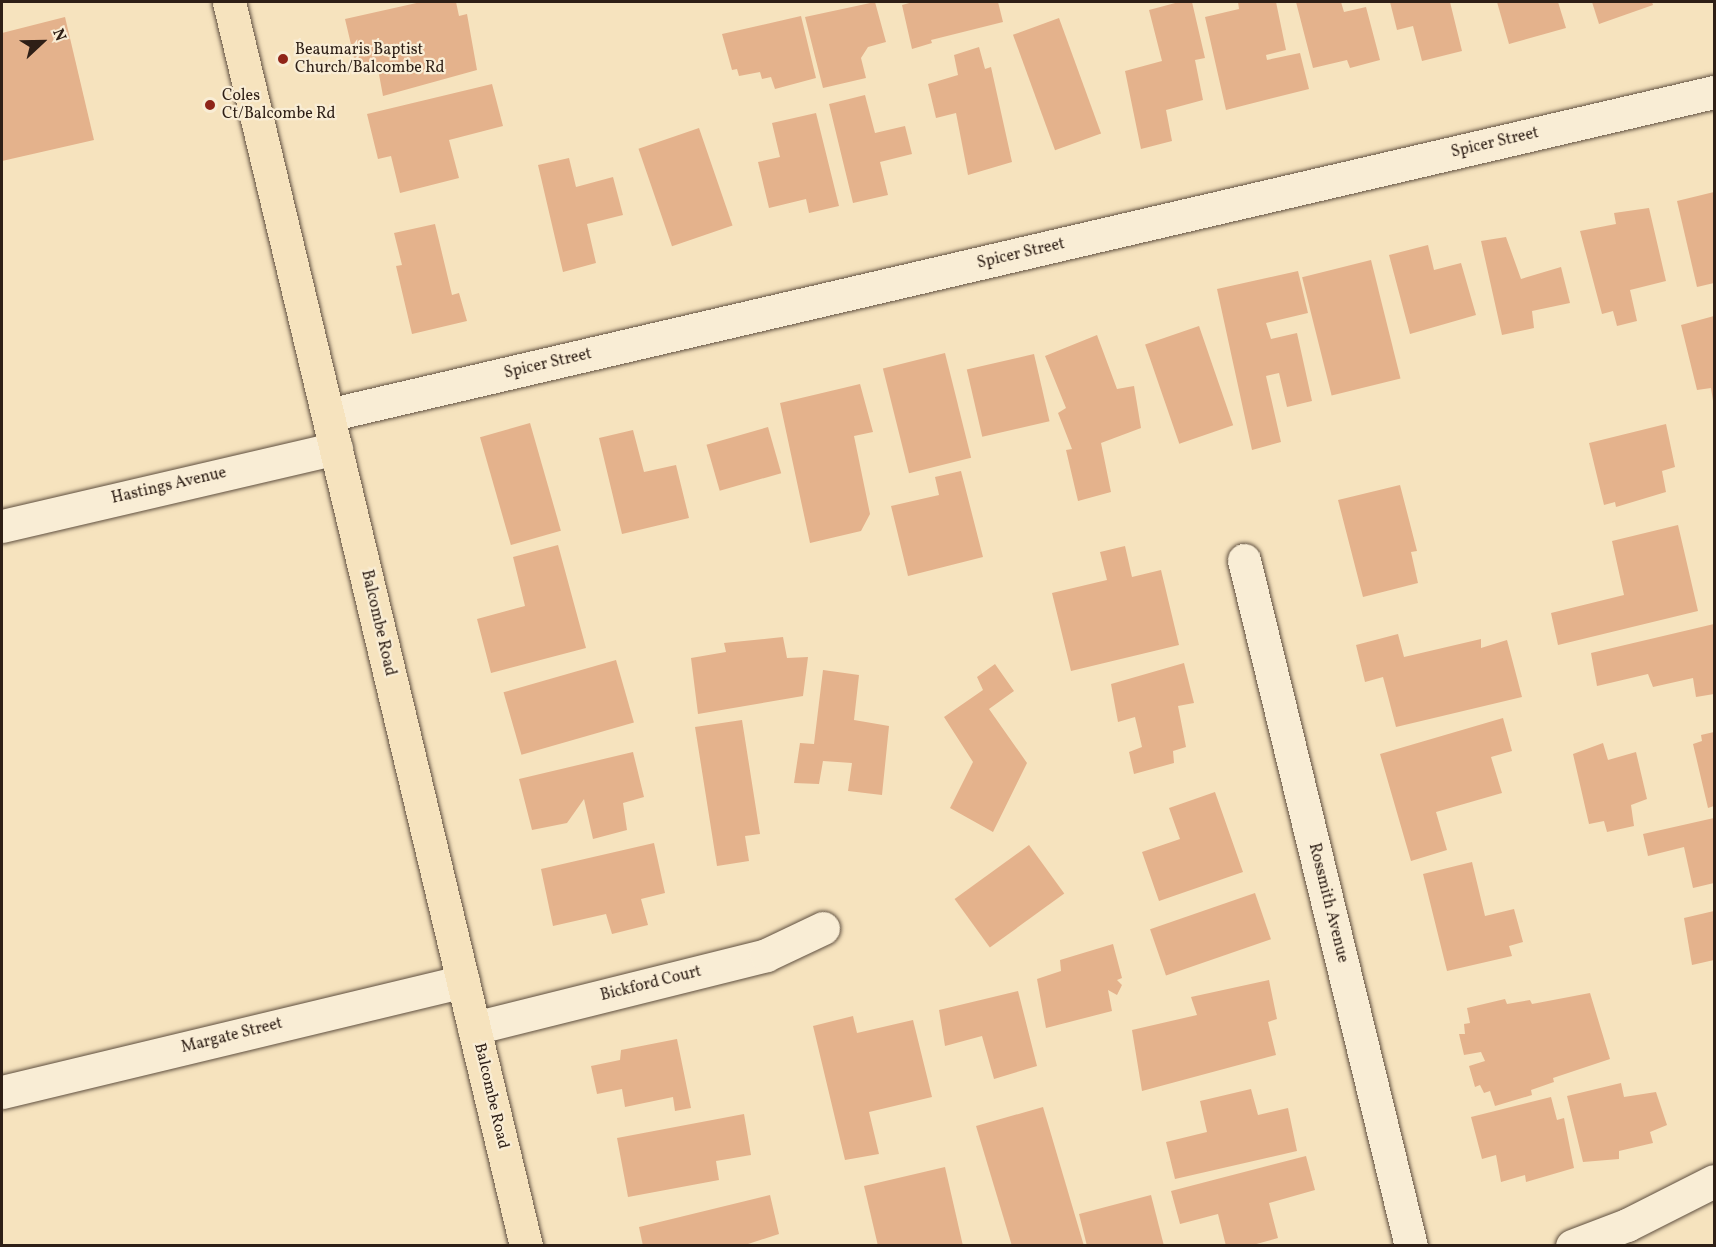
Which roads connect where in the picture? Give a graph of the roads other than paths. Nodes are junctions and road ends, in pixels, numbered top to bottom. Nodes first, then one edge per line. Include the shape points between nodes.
1 (229, 2) edge
2 (1714, 92) edge
3 (328, 415) junction
4 (336, 448) junction
5 (2, 526) edge
6 (1244, 560) dead end
7 (823, 928) dead end
8 (463, 981) junction
9 (474, 1028) junction
10 (2, 1092) edge
11 (1714, 1181) edge
12 (526, 1245) edge
13 (1411, 1245) edge
14 (1572, 1245) edge

1 - 3 main road, Balcombe Road
2 - 3 street, Spicer Street
3 - 4 main road, Balcombe Road
4 - 5 street, Hastings Avenue
4 - 8 main road, Balcombe Road
6 - 13 street, Rossmith Avenue
7 - 9 street, Bickford Court via 766,955
8 - 9 main road, Balcombe Road
8 - 10 street, Margate Street
9 - 12 main road, Balcombe Road
11 - 14 street via 1627,1226

